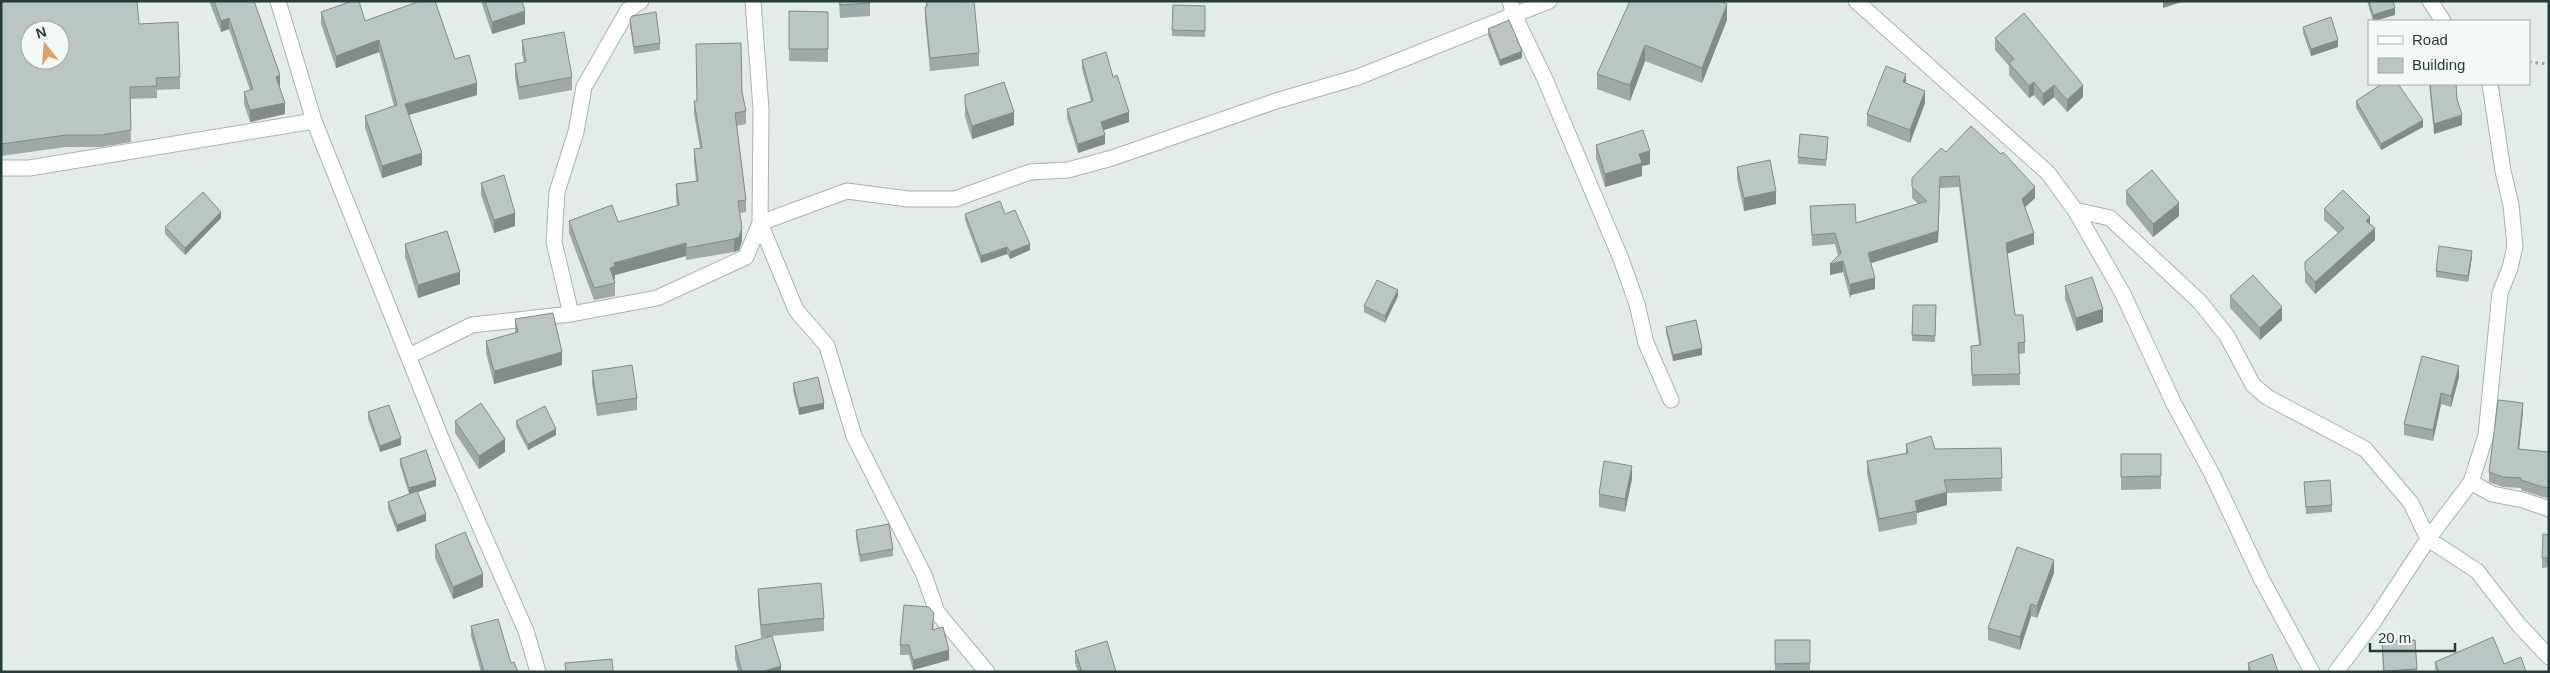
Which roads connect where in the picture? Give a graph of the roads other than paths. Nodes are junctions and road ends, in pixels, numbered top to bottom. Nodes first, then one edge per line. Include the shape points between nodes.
1 (278, 1) edge
2 (641, 1) edge
3 (753, 1) edge
4 (1549, 1) edge
5 (1856, 1) edge
6 (2430, 1) edge
7 (1512, 8) edge
8 (2442, 20) edge
9 (2490, 85) edge
10 (314, 121) junction
11 (1, 168) edge
12 (2075, 210) junction
13 (760, 223) junction
14 (572, 314) junction
15 (408, 356) junction
16 (1671, 400) dead end
17 (2471, 482) junction
18 (2549, 509) edge
19 (2428, 539) junction
20 (2549, 657) edge
21 (538, 672) edge
22 (987, 672) edge
23 (2312, 672) edge
24 (2336, 672) edge

1 - 10 street
2 - 14 street via 628,10 584,87 576,132 557,192 554,242
3 - 13 street via 761,127
4 - 7 street
5 - 12 street via 2048,173
6 - 8 street
7 - 13 street via 1358,76 1112,158 1068,170 1030,172 954,199 908,199 847,191
7 - 16 street via 1621,259 1646,343
9 - 17 street via 2515,246 2500,293 2486,435
10 - 11 street via 29,168
10 - 15 street
12 - 19 street via 2110,218 2200,302 2227,336 2253,385 2267,397 2365,449 2411,503
12 - 23 street via 2123,294 2174,404
13 - 14 street via 746,257 657,298
13 - 22 street via 796,310 827,346 854,436 924,575 937,612
14 - 15 street via 472,325
15 - 21 street via 526,631
17 - 18 street via 2492,494
17 - 19 street
19 - 20 street via 2477,571
19 - 24 street

